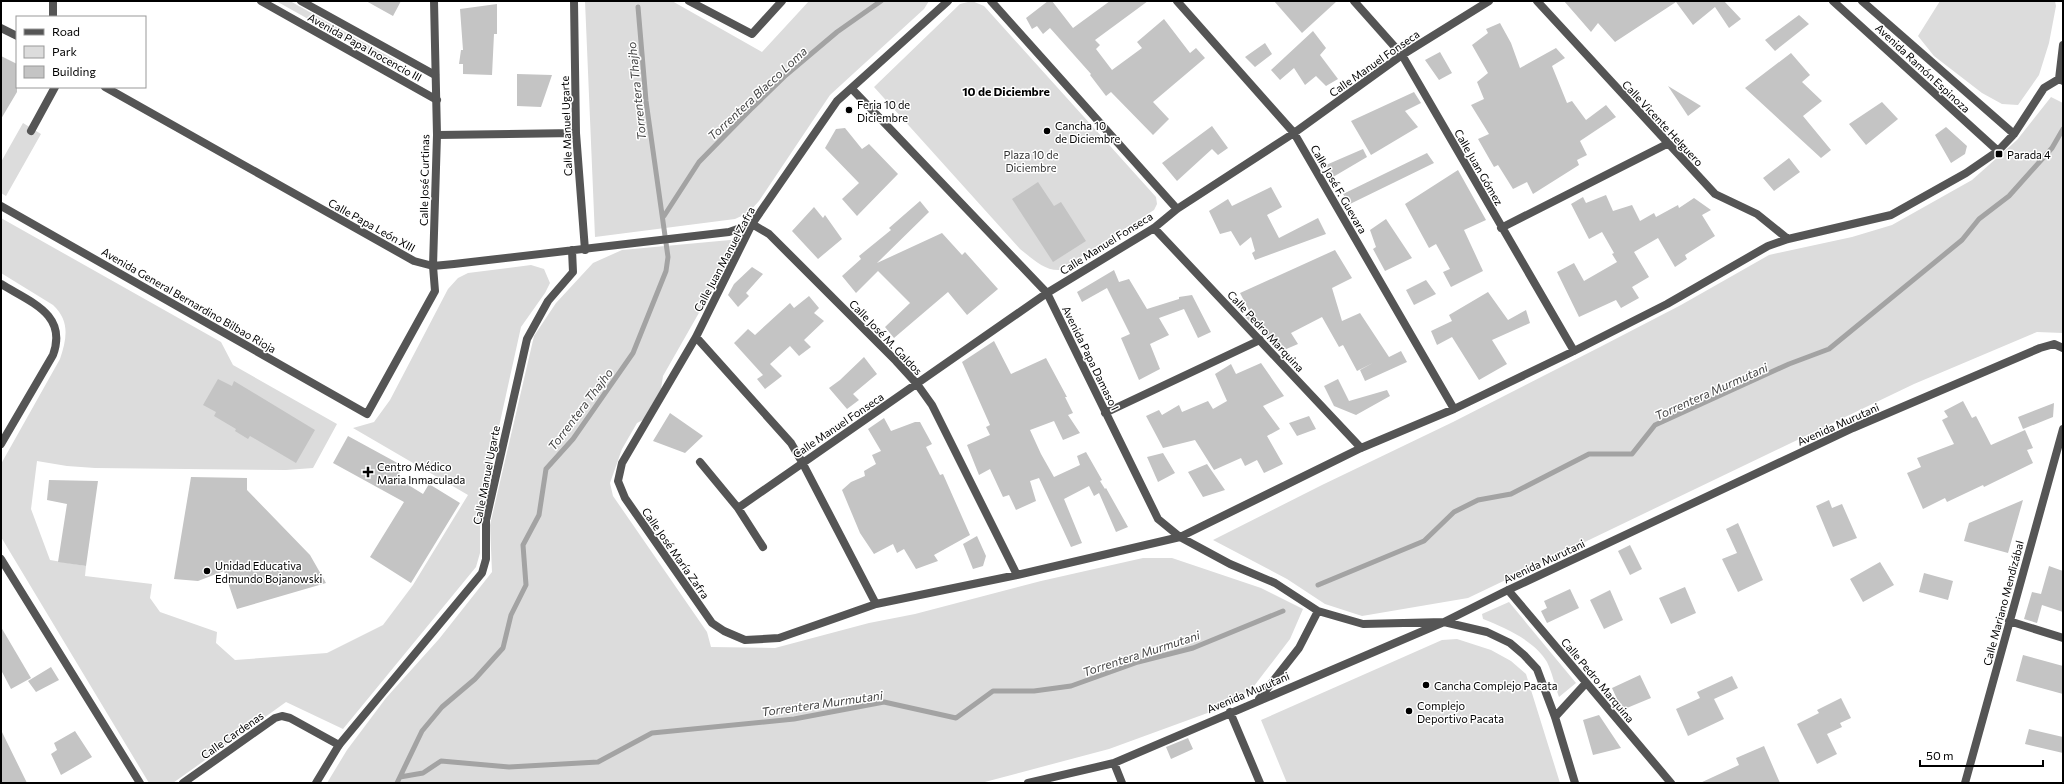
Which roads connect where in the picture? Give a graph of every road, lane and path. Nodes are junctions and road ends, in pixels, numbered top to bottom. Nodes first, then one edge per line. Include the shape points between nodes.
1 (53, 1) edge
2 (261, 1) edge
3 (301, 1) edge
4 (434, 1) edge
5 (574, 1) edge
6 (689, 1) edge
7 (782, 1) edge
8 (948, 1) edge
9 (991, 1) edge
10 (1178, 1) edge
11 (1354, 1) edge
12 (1489, 1) edge
13 (1537, 1) edge
14 (1833, 1) edge
15 (1862, 1) edge
16 (53, 16) edge
17 (1, 28) edge
18 (16, 36) edge
19 (2063, 45) edge
20 (1402, 55) junction
21 (435, 75) junction
22 (2061, 80) edge
23 (54, 88) edge
24 (107, 88) edge
25 (852, 89) junction
26 (437, 100) junction
27 (31, 130) dead end
28 (576, 133) junction
29 (1294, 133) junction
30 (2014, 134) junction
31 (437, 135) junction
32 (1667, 144) junction
33 (1998, 151) junction
34 (1, 206) edge
35 (1178, 209) junction
36 (752, 224) junction
37 (1154, 228) junction
38 (1501, 228) junction
39 (1788, 239) junction
40 (572, 250) junction
41 (585, 250) junction
42 (433, 266) junction
43 (1, 284) edge
44 (1047, 293) junction
45 (696, 337) junction
46 (1260, 340) junction
47 (2063, 348) edge
48 (1574, 351) junction
49 (917, 384) junction
50 (1454, 409) junction
51 (1105, 413) junction
52 (367, 414) joint
53 (2063, 429) edge
54 (1, 444) edge
55 (1362, 448) junction
56 (700, 462) dead end
57 (802, 462) junction
58 (618, 481) joint
59 (738, 508) junction
60 (1180, 537) junction
61 (762, 547) dead end
62 (1, 559) edge
63 (1017, 575) junction
64 (1508, 590) junction
65 (876, 604) junction
66 (1318, 611) junction
67 (2010, 621) junction
68 (1444, 622) junction
69 (2063, 638) edge
70 (1586, 683) junction
71 (1259, 700) junction
72 (1230, 712) junction
73 (1555, 717) junction
74 (338, 745) junction
75 (1114, 763) junction
76 (140, 783) edge
77 (183, 783) edge
78 (316, 783) edge
79 (1028, 783) edge
80 (1122, 783) edge
81 (1260, 783) edge
82 (1575, 783) edge
83 (1671, 783) edge
84 (1965, 783) edge

1 - 16 street
2 - 26 street, Avenida Papa Inocencio III
3 - 21 street, Avenida Papa Inocencio III
4 - 21 street, Calle José Curtinas
5 - 28 street, Calle Manuel Ugarte
6 - 7 street via 752,34
8 - 25 street, Calle Juan Manuel Zafra
9 - 35 street
10 - 29 street, Calle José F. Guevara
11 - 20 street, Calle Juan Gómez
12 - 20 street, Calle Manuel Fonseca
13 - 32 street, Calle Vicente Helguero
14 - 33 street, Avenida Ramón Espinoza
15 - 30 street, Avenida Ramón Espinoza
17 - 18 street
19 - 22 street
20 - 29 street, Calle Manuel Fonseca
20 - 38 street, Calle Juan Gómez
21 - 26 street, Calle José Curtinas
22 - 30 street, Calle José María Zafra via 2044,88
23 - 27 street
24 - 42 street, Calle Papa León XIII via 414,261
25 - 36 street, Calle Juan Manuel Zafra via 837,101
25 - 44 street, Avenida Papa Damaso I
26 - 31 street, Calle José Curtinas
28 - 31 street
28 - 41 street, Calle Manuel Ugarte
29 - 35 street, Calle Manuel Fonseca
29 - 50 street, Calle José F. Guevara
30 - 33 street, Calle José María Zafra
31 - 42 street, Calle José Curtinas
32 - 38 street
32 - 39 street, Calle Vicente Helguero via 1715,194 1758,214
33 - 39 street, Calle José María Zafra via 1966,173 1891,215
34 - 52 street, Avenida General Bernardino Bilbao Rioja
35 - 37 street, Calle Manuel Fonseca
36 - 41 street, Calle Papa León XIII via 729,232
36 - 45 street, Calle Juan Manuel Zafra
36 - 49 street, Calle José M. Galdos via 769,234
37 - 44 street, Calle Manuel Fonseca
37 - 46 street, Calle Pedro Marquina
38 - 48 street, Calle Juan Gómez
39 - 48 street, Calle José María Zafra via 1768,246 1667,304
40 - 41 street, Calle Papa León XIII
40 - 42 street, Calle Papa León XIII
40 - 74 street, Calle Manuel Ugarte via 573,272 548,301 527,339 486,520 486,559 482,573
42 - 52 street, Calle José Curtinas via 435,291
43 - 54 street via 47,313 55,325 58,342
44 - 49 street, Calle Manuel Fonseca
44 - 51 street, Avenida Papa Damaso I
45 - 57 street via 791,444
45 - 58 street, Calle Juan Manuel Zafra via 622,463
46 - 51 street
46 - 55 street, Calle Pedro Marquina
47 - 64 street, Avenida Murutani via 2054,344 2040,348 1853,428
48 - 50 street, Calle José María Zafra
49 - 57 street, Calle Manuel Fonseca
49 - 63 street, Calle José M. Galdos via 932,405
50 - 55 street, Calle José María Zafra
51 - 60 street, Avenida Papa Damaso I via 1158,519
53 - 67 street, Calle Mariano Mendizábal
55 - 60 street, Calle José María Zafra
56 - 59 street
57 - 59 street, Calle Manuel Fonseca
57 - 65 street
58 - 65 street, Calle José María Zafra via 625,498 712,623 724,631 745,640 778,638
59 - 61 street
60 - 63 street, Calle José María Zafra
60 - 66 street, Avenida Papa Damaso I via 1230,564 1275,583
62 - 76 street
63 - 65 street, Calle José María Zafra
64 - 68 street, Avenida Murutani
64 - 70 street, Calle Pedro Marquina
66 - 68 street, Avenida Papa Damaso I via 1363,624
66 - 71 street via 1299,648
67 - 69 street
67 - 84 street, Calle Mariano Mendizábal
68 - 71 street, Avenida Murutani
68 - 73 street via 1487,632 1510,643 1537,669
70 - 73 street
70 - 83 street, Calle Pedro Marquina
71 - 72 street, Avenida Murutani
72 - 75 street, Avenida Murutani
72 - 81 street
73 - 82 street
74 - 77 street, Calle Cardenas via 282,716 274,718
74 - 78 street, Calle Manuel Ugarte
75 - 79 street, Avenida Murutani
75 - 80 street

